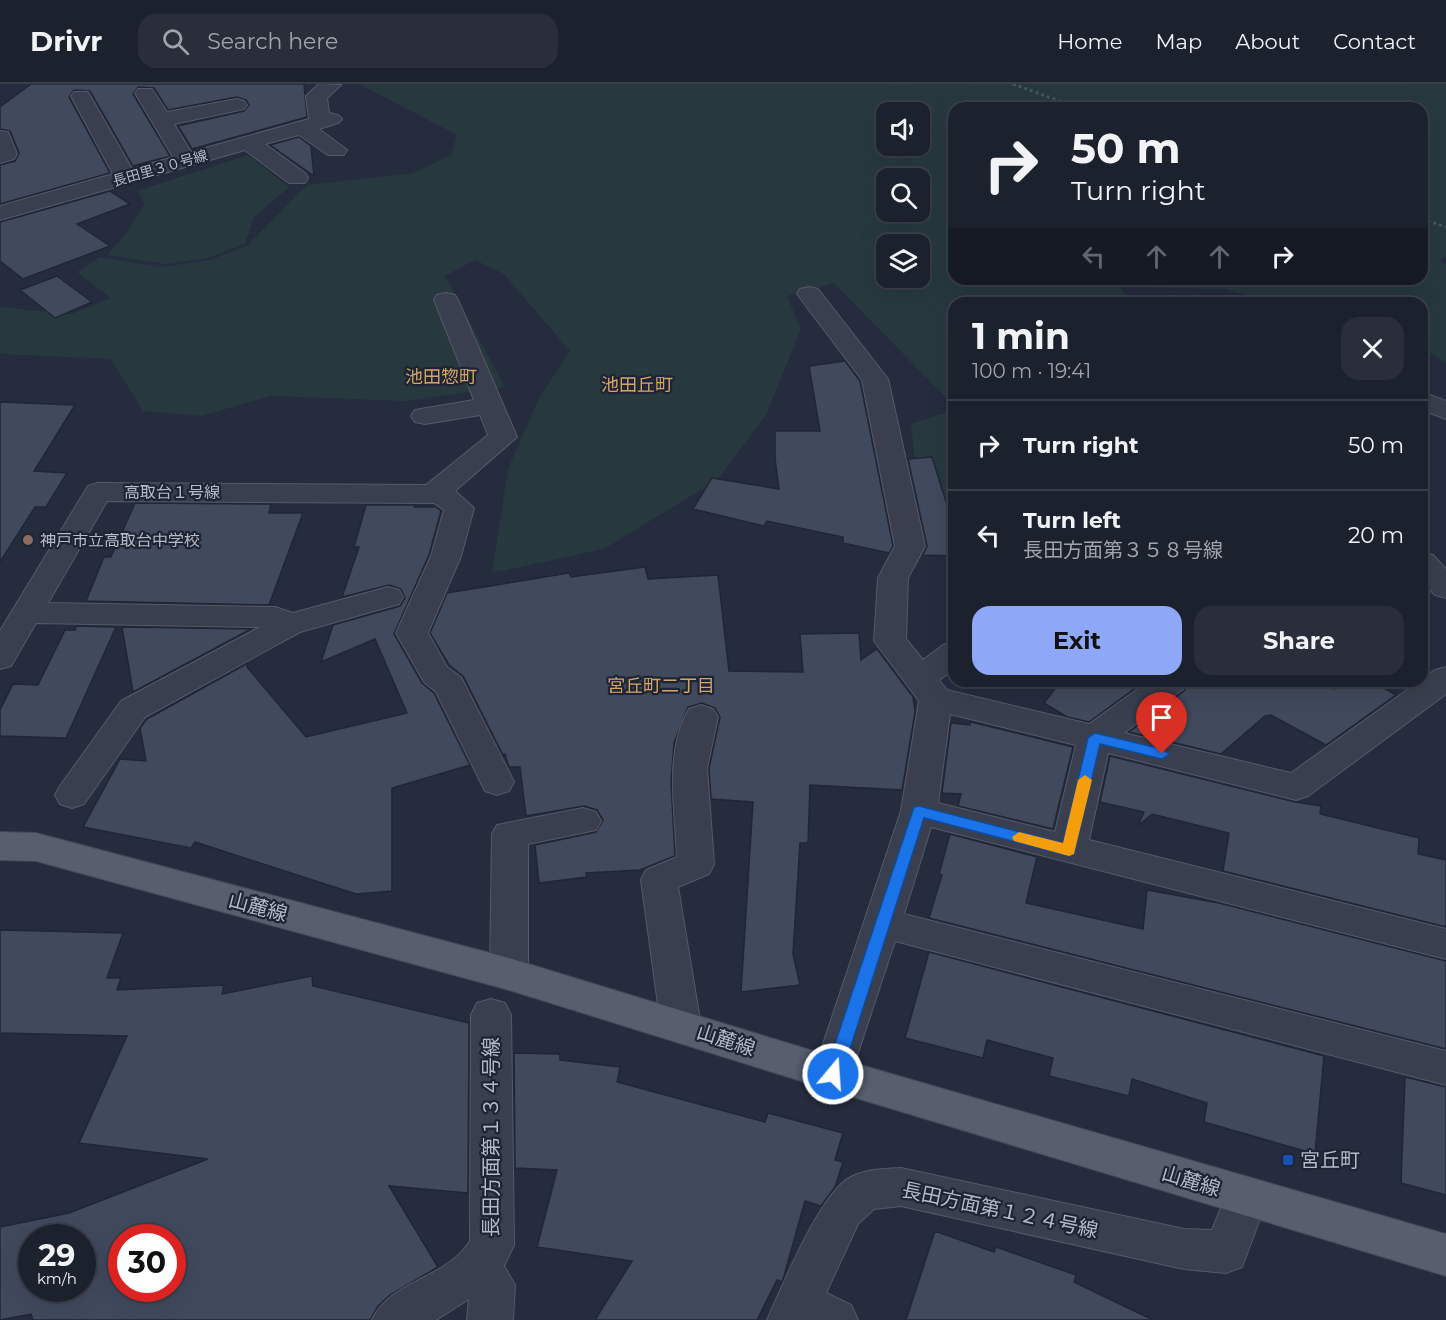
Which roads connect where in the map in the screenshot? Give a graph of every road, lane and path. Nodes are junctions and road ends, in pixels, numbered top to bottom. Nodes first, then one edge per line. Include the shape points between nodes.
1 (1013, 84) edge
2 (331, 85) edge
3 (145, 93) dead end
4 (81, 96) dead end
5 (1062, 102) edge
6 (237, 105) dead end
7 (161, 120) junction
8 (318, 123) junction
9 (0, 137) edge
10 (249, 143) junction
11 (336, 150) dead end
12 (0, 156) edge
13 (186, 161) junction
14 (126, 178) junction
15 (297, 178) dead end
16 (0, 213) edge
17 (1428, 221) edge
18 (1446, 227) edge
19 (809, 294) dead end
20 (446, 300) dead end
21 (1428, 403) edge
22 (488, 406) junction
23 (1446, 411) edge
24 (425, 416) dead end
25 (437, 491) junction
26 (1428, 568) edge
27 (1446, 588) edge
28 (388, 597) dead end
29 (27, 613) junction
30 (289, 625) junction
31 (0, 658) edge
32 (948, 661) edge
33 (1446, 678) edge
34 (1163, 687) edge
35 (928, 689) junction
36 (701, 717) dead end
37 (1095, 738) junction
38 (497, 782) dead end
39 (72, 795) dead end
40 (919, 811) junction
41 (583, 821) dead end
42 (0, 846) edge
43 (1069, 850) junction
44 (883, 923) junction
45 (1446, 944) edge
46 (509, 974) junction
47 (490, 1015) dead end
48 (681, 1026) junction
49 (1446, 1068) edge
50 (833, 1074) junction
51 (1246, 1197) junction
52 (1446, 1255) edge
53 (487, 1292) edge
54 (808, 1315) edge
55 (395, 1320) edge

1 - 5 path
2 - 8 street via 316,96
3 - 7 street
4 - 14 street
6 - 7 street
7 - 13 street
8 - 10 street, 長田里３０号線
8 - 11 street
9 - 12 street via 6,154
10 - 13 street, 長田里３０号線
10 - 15 street
13 - 14 street, 長田里３０号線
14 - 16 street, 長田里３０号線
17 - 18 path
19 - 35 street via 875,379 910,546 893,578 890,641
20 - 22 street
21 - 23 street
22 - 24 street
22 - 25 street via 502,437
25 - 29 street, 高取台１号線 via 98,492
25 - 38 street via 459,508 446,556 412,633 435,674 449,685
26 - 27 street
28 - 30 street
29 - 30 street via 275,617
29 - 31 street, 高取台１号線
30 - 39 street via 133,709
32 - 35 street
33 - 37 street via 1296,787
34 - 37 street
35 - 37 street
35 - 40 street
36 - 48 street via 690,768 696,864 659,880
37 - 43 street
40 - 43 street
40 - 44 street
41 - 46 street via 510,834
42 - 46 main road, 山麓線 via 36,847
43 - 45 street
44 - 49 street
44 - 50 street
46 - 48 main road, 山麓線
47 - 53 street, 長田方面第１３４号線 via 492,1245
48 - 50 main road, 山麓線
50 - 51 main road, 山麓線
51 - 52 main road, 山麓線
51 - 54 street, 長田方面第１２４号線 via 1226,1252 1184,1249 901,1187 864,1191 843,1210
53 - 55 street

